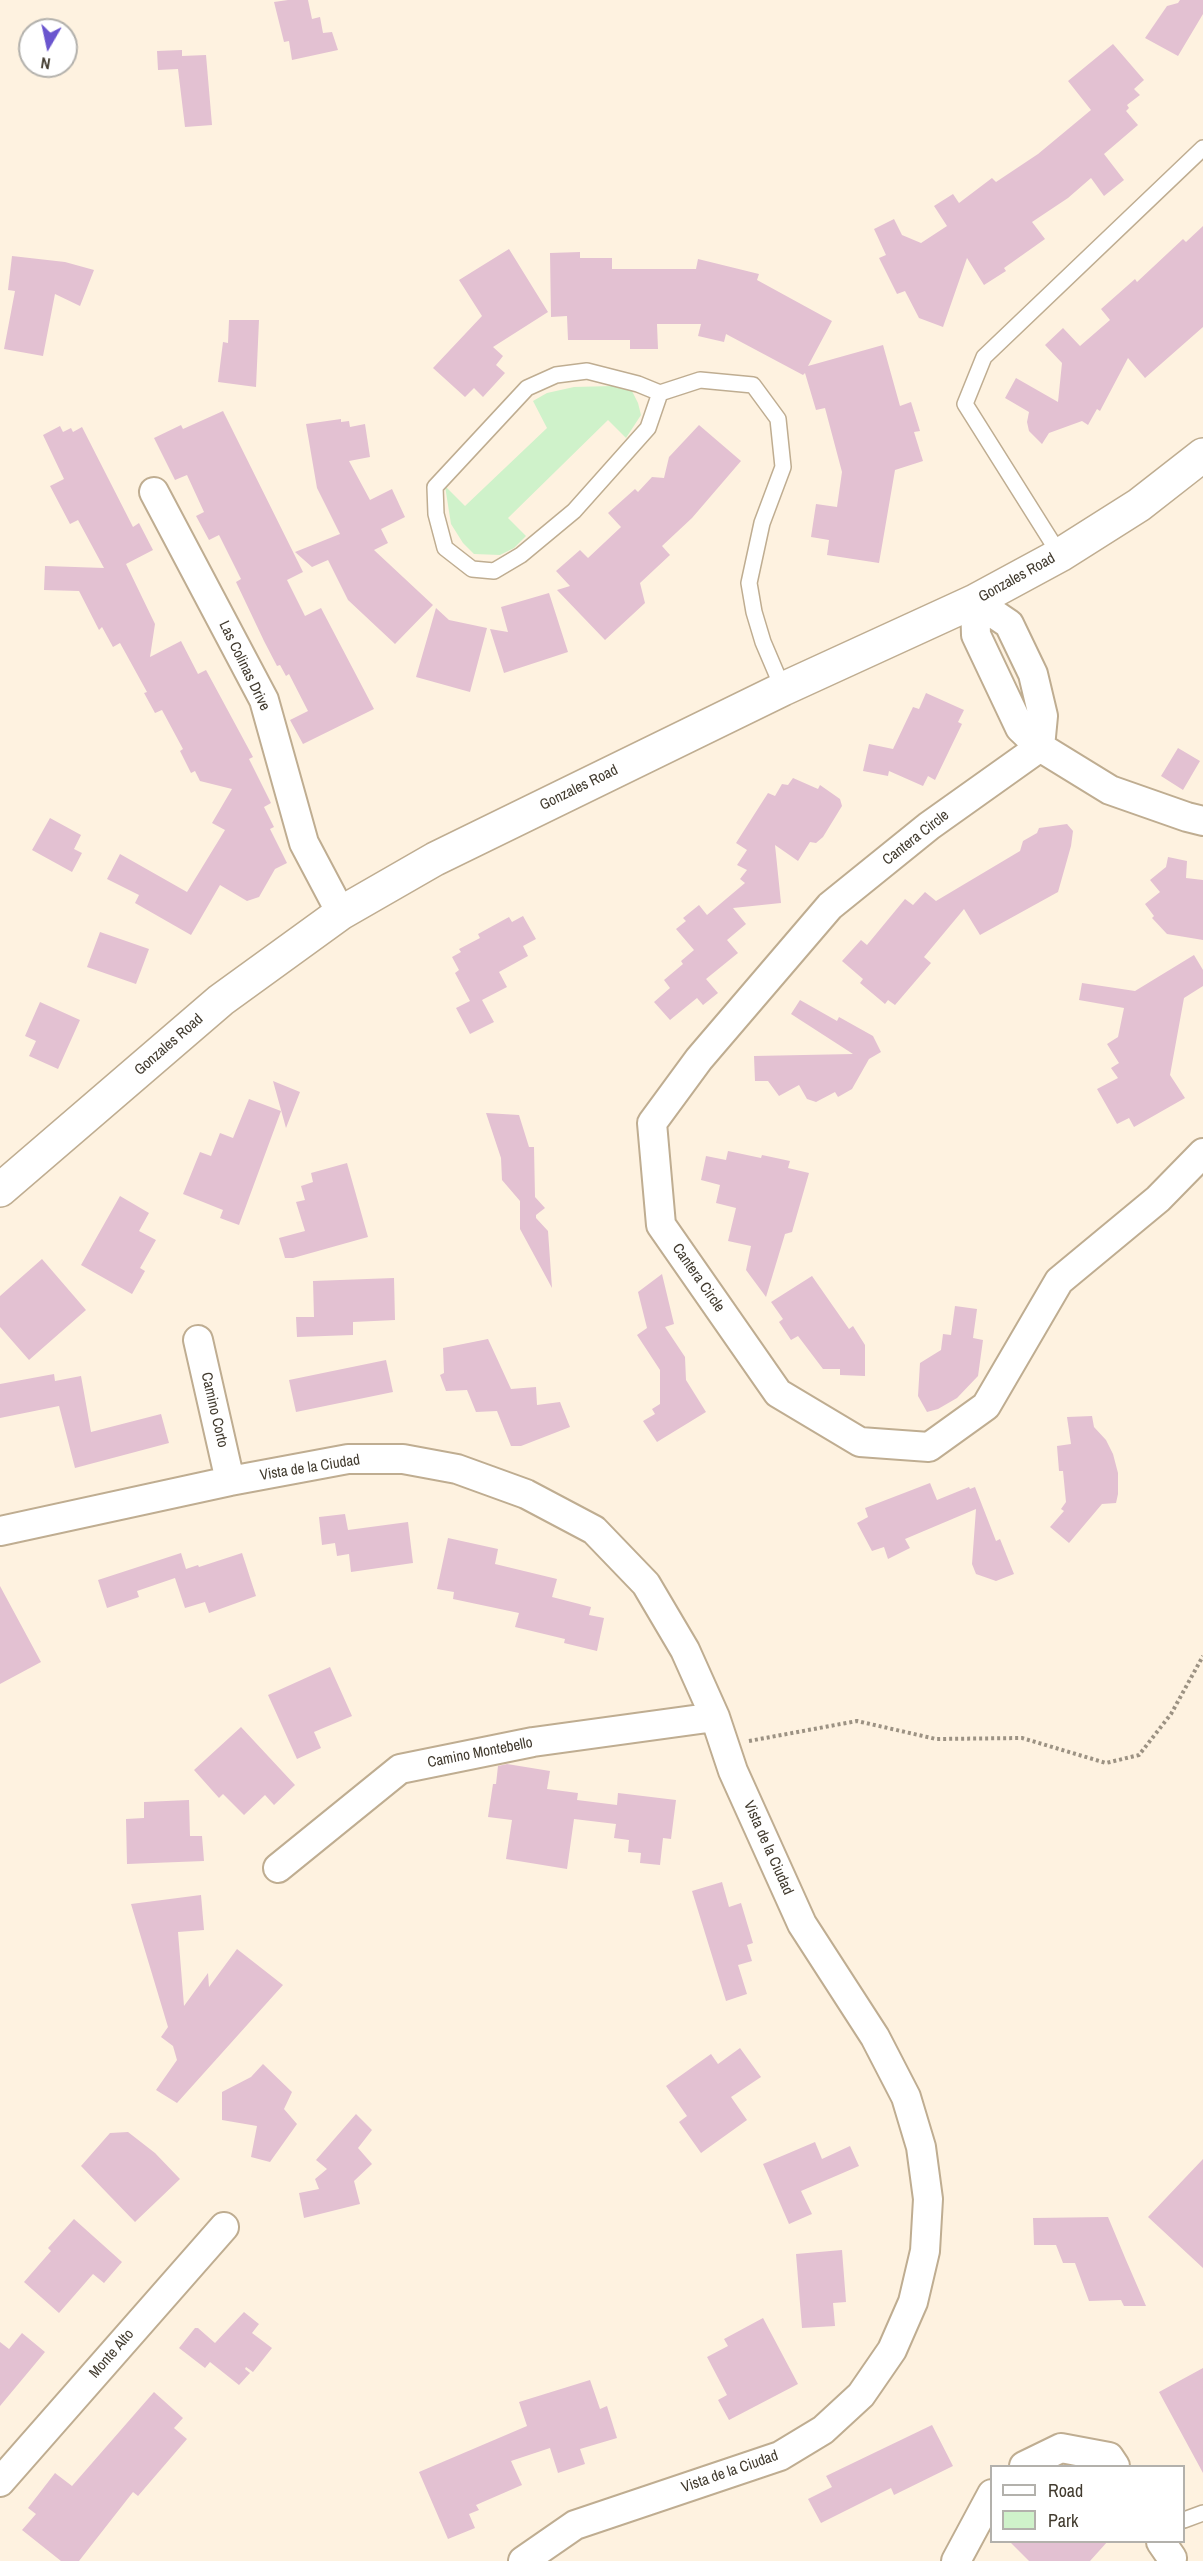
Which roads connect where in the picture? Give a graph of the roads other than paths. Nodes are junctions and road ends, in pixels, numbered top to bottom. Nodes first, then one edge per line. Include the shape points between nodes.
1 (1203, 148) edge
2 (660, 393) junction
3 (1203, 455) edge
4 (154, 492) dead end
5 (1060, 555) junction
6 (975, 601) junction
7 (783, 689) junction
8 (1040, 747) junction
9 (1203, 820) edge
10 (341, 914) junction
11 (1203, 1154) edge
12 (0, 1190) edge
13 (198, 1340) dead end
14 (230, 1481) junction
15 (0, 1531) edge
16 (715, 1717) junction
17 (278, 1868) dead end
18 (224, 2227) dead end
19 (1026, 2465) edge
20 (1114, 2465) edge
21 (0, 2481) edge
22 (990, 2498) edge
23 (1203, 2512) edge
24 (1185, 2520) edge
25 (1162, 2543) edge
26 (523, 2561) edge
27 (956, 2561) edge
28 (1171, 2561) edge

1 - 5 lane via 984,357 965,404
2 - 2 lane via 648,428 574,511 521,555 494,571 472,569 445,548 436,514 435,487 527,388 556,375 587,371
2 - 7 lane via 700,380 753,385 778,419 783,467 762,523 749,583 763,642
3 - 5 street, Gonzales Road via 1139,505
4 - 10 street, Las Colinas Drive via 264,700 304,843
5 - 6 street, Gonzales Road
6 - 7 street, Gonzales Road
6 - 8 street via 1009,624 1033,674 1043,716
7 - 10 street, Gonzales Road via 435,859
8 - 9 street via 1110,790
8 - 11 street, Cantera Circle via 929,826 830,906 699,1059 652,1123 661,1225 778,1393 861,1442 929,1447 986,1406 1059,1281 1158,1198
10 - 12 street, Gonzales Road via 221,1000
13 - 14 street, Camino Corto
14 - 15 street, Vista de la Ciudad
14 - 16 street, Vista de la Ciudad via 348,1459 403,1459 457,1469 526,1494 594,1530 646,1584 685,1650
16 - 17 street, Camino Montebello via 533,1742 400,1769
16 - 26 street, Vista de la Ciudad via 733,1771 802,1924 875,2037 906,2097 921,2147 928,2199 925,2251 913,2302 892,2350 861,2395 823,2430 780,2456 575,2525
18 - 21 street, Monte Alto
19 - 20 street via 1061,2448 1109,2457
22 - 27 street
23 - 24 lane
25 - 28 street

